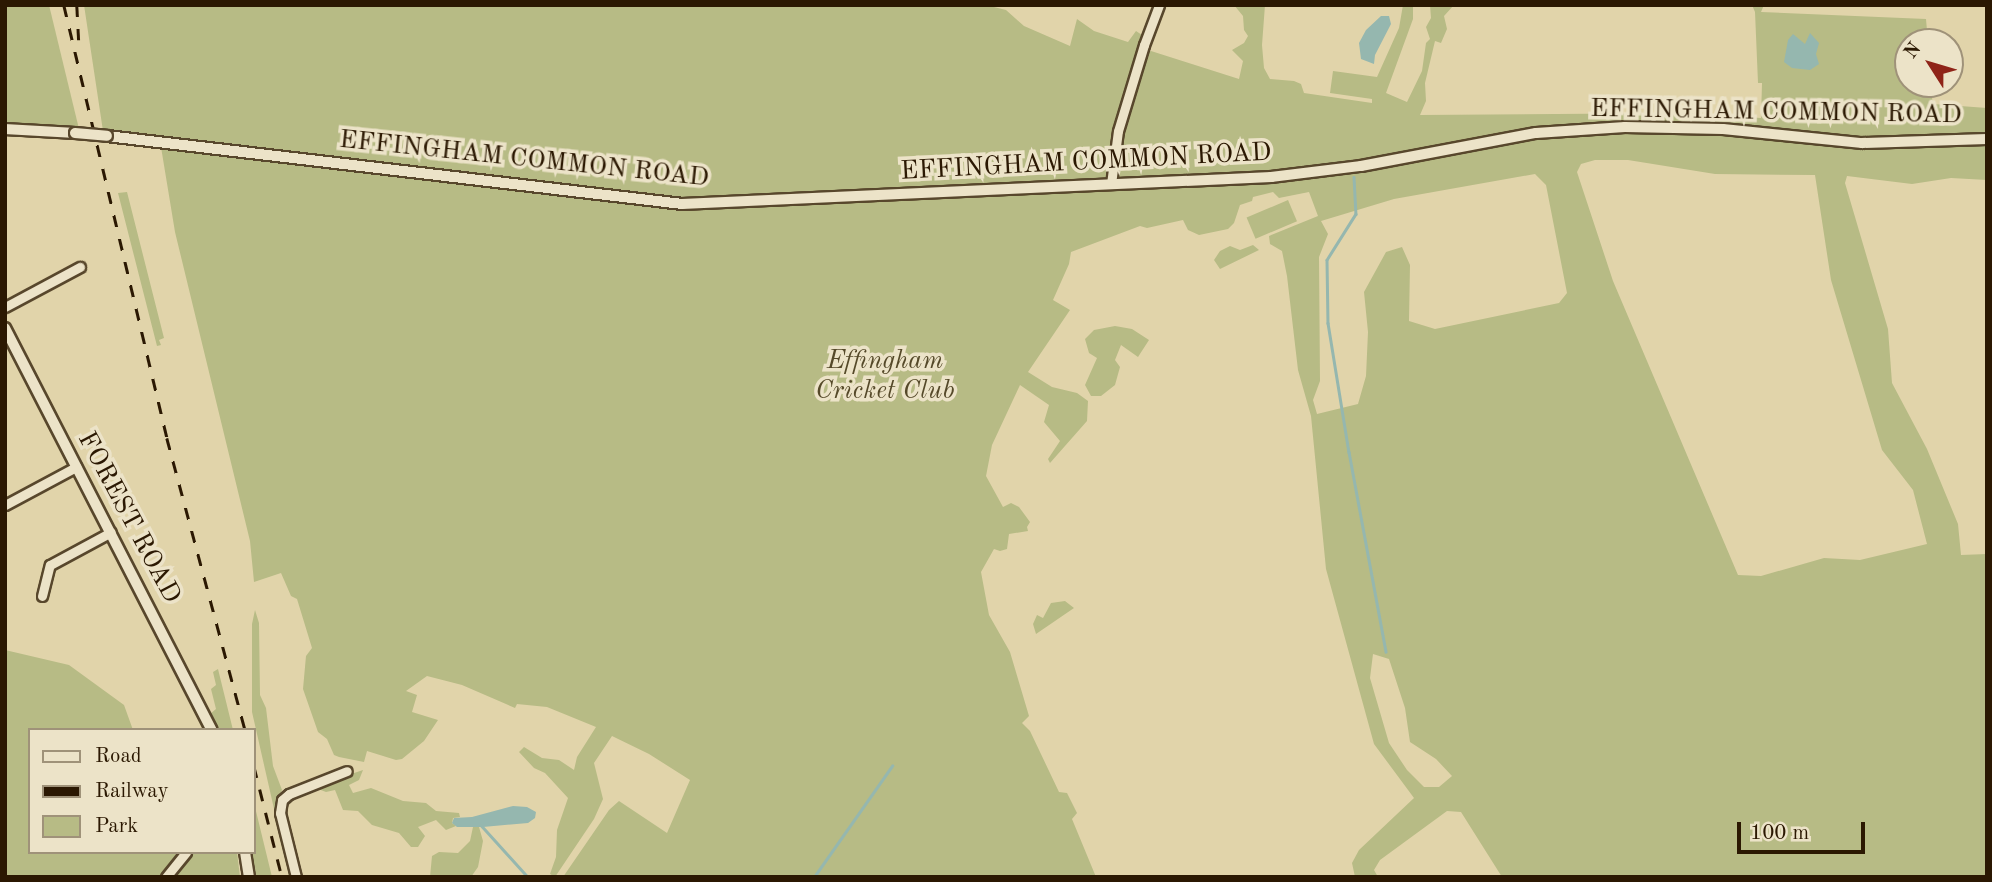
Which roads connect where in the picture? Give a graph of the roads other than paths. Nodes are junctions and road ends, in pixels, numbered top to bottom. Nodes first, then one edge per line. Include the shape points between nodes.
1 (1159, 5) edge
2 (5, 129) edge
3 (1987, 139) edge
4 (1111, 184) junction
5 (80, 267) dead end
6 (5, 307) edge
7 (5, 328) edge
8 (76, 467) junction
9 (5, 505) edge
10 (111, 532) junction
11 (43, 596) dead end
12 (211, 728) edge
13 (346, 771) dead end
14 (184, 854) edge
15 (245, 854) edge
16 (166, 877) edge
17 (249, 877) edge
18 (296, 877) edge

1 - 4 street via 1118,131
2 - 4 street, EFFINGHAM COMMON ROAD, bridge via 107,136 682,204
3 - 4 street, EFFINGHAM COMMON ROAD via 1862,143 1723,129 1606,128 1526,134 1303,174
5 - 6 street
7 - 8 street, FOREST ROAD
8 - 9 street
8 - 10 street, FOREST ROAD
10 - 11 street via 50,565
10 - 12 street, FOREST ROAD
13 - 18 street via 282,800 280,813
14 - 16 street
15 - 17 street

